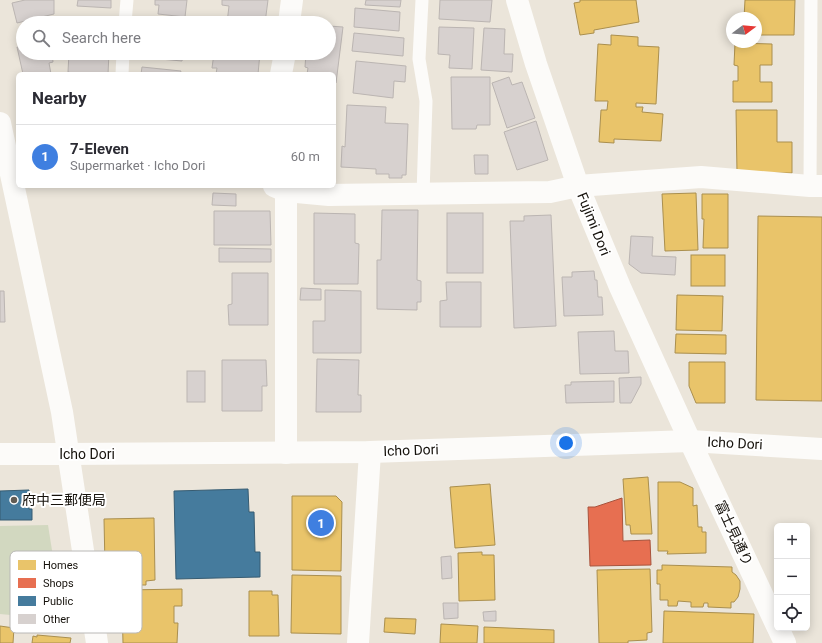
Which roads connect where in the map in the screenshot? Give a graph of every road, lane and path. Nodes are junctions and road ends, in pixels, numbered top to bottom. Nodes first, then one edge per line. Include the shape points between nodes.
1 (127, 0) edge
2 (292, 0) edge
3 (422, 0) edge
4 (516, 0) edge
5 (811, 0) edge
6 (126, 16) edge
7 (290, 16) edge
8 (123, 60) edge
9 (283, 60) edge
10 (122, 72) edge
11 (282, 72) edge
12 (7, 130) edge
13 (16, 176) edge
14 (578, 186) junction
15 (816, 186) edge
16 (18, 188) edge
17 (280, 188) edge
18 (423, 194) junction
19 (690, 441) junction
20 (822, 449) edge
21 (370, 452) junction
22 (286, 453) junction
23 (0, 454) edge
24 (68, 454) junction
25 (83, 551) edge
26 (774, 619) edge
27 (780, 631) edge
28 (95, 633) edge
29 (97, 643) edge
30 (358, 643) edge
31 (785, 643) edge

1 - 6 lane
2 - 7 street
3 - 18 lane via 419,59 426,102
4 - 14 street, Fujimi Dori
5 - 15 lane
8 - 10 lane
9 - 11 street
12 - 13 street
14 - 15 street via 701,177
14 - 18 street via 550,192
14 - 19 street, Fujimi Dori via 620,287
16 - 24 street
17 - 18 street via 329,195
17 - 22 street
19 - 20 street, Icho Dori
19 - 21 street, Icho Dori
19 - 26 street, 富士見通り
21 - 22 street, Icho Dori
21 - 30 street
22 - 24 street, Icho Dori
23 - 24 street, Icho Dori
24 - 25 street
27 - 31 street, 富士見通り
28 - 29 street

